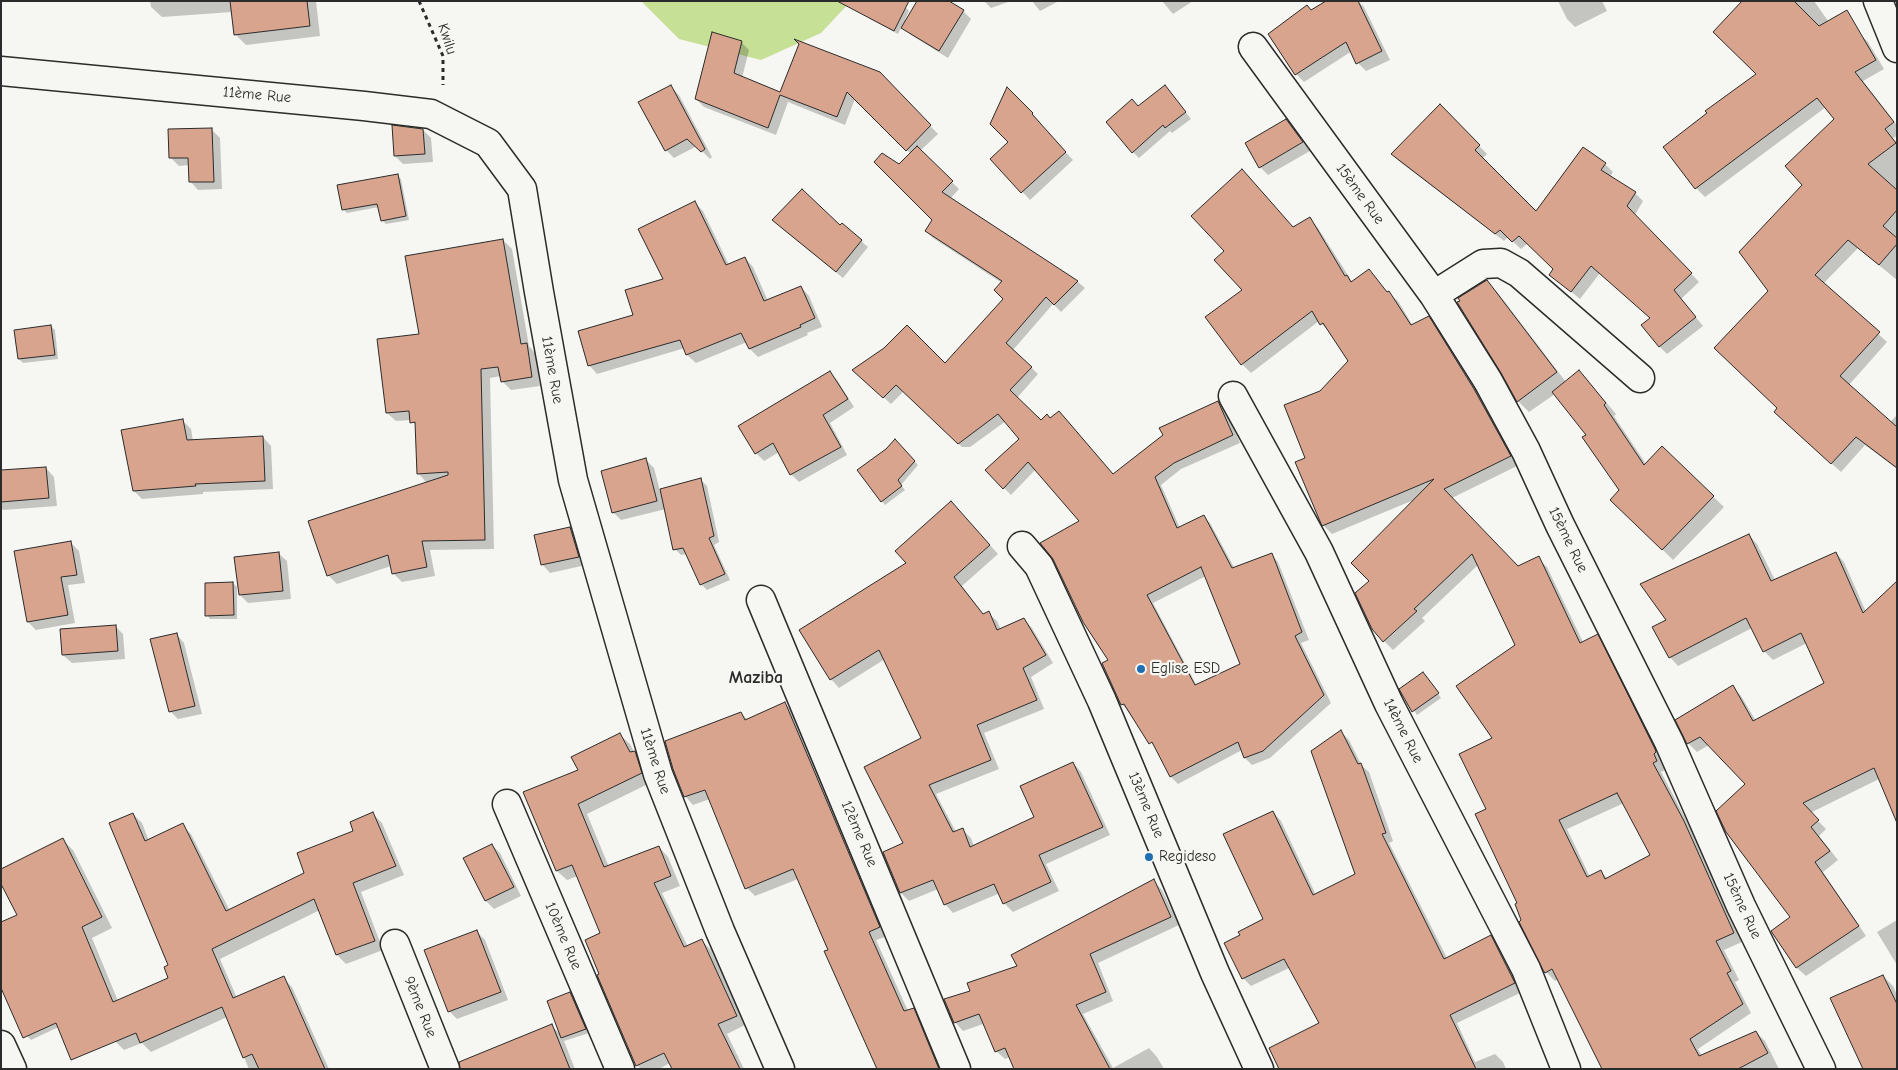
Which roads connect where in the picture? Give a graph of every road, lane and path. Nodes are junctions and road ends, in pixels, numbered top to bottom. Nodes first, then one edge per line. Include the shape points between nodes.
1 (419, 1) edge
2 (1878, 1) edge
3 (1253, 47) dead end
4 (1897, 48) edge
5 (1, 71) edge
6 (431, 114) junction
7 (1434, 295) junction
8 (1640, 378) dead end
9 (1233, 396) dead end
10 (1022, 546) dead end
11 (761, 600) dead end
12 (507, 804) dead end
13 (395, 944) dead end
14 (1, 1045) edge
15 (12, 1069) edge
16 (445, 1069) edge
17 (620, 1069) edge
18 (780, 1069) edge
19 (956, 1069) edge
20 (1259, 1069) edge
21 (1566, 1069) edge
22 (1821, 1069) edge

1 - 6 path, Kwilu via 443,56 443,86
2 - 4 street
3 - 7 street, 15ème Rue
5 - 6 street, 11ème Rue
6 - 18 street, 11ème Rue via 488,143 522,189 574,480 658,774 720,931
7 - 8 street via 1482,264 1501,263 1519,273
7 - 22 street, 15ème Rue via 1488,381 1526,451 1669,742 1741,906
9 - 21 street, 14ème Rue via 1319,552 1389,704 1526,969
10 - 20 street, 13ème Rue via 1039,566 1102,701 1215,973
11 - 19 street, 12ème Rue
12 - 17 street, 10ème Rue
13 - 16 street, 9ème Rue
14 - 15 street

